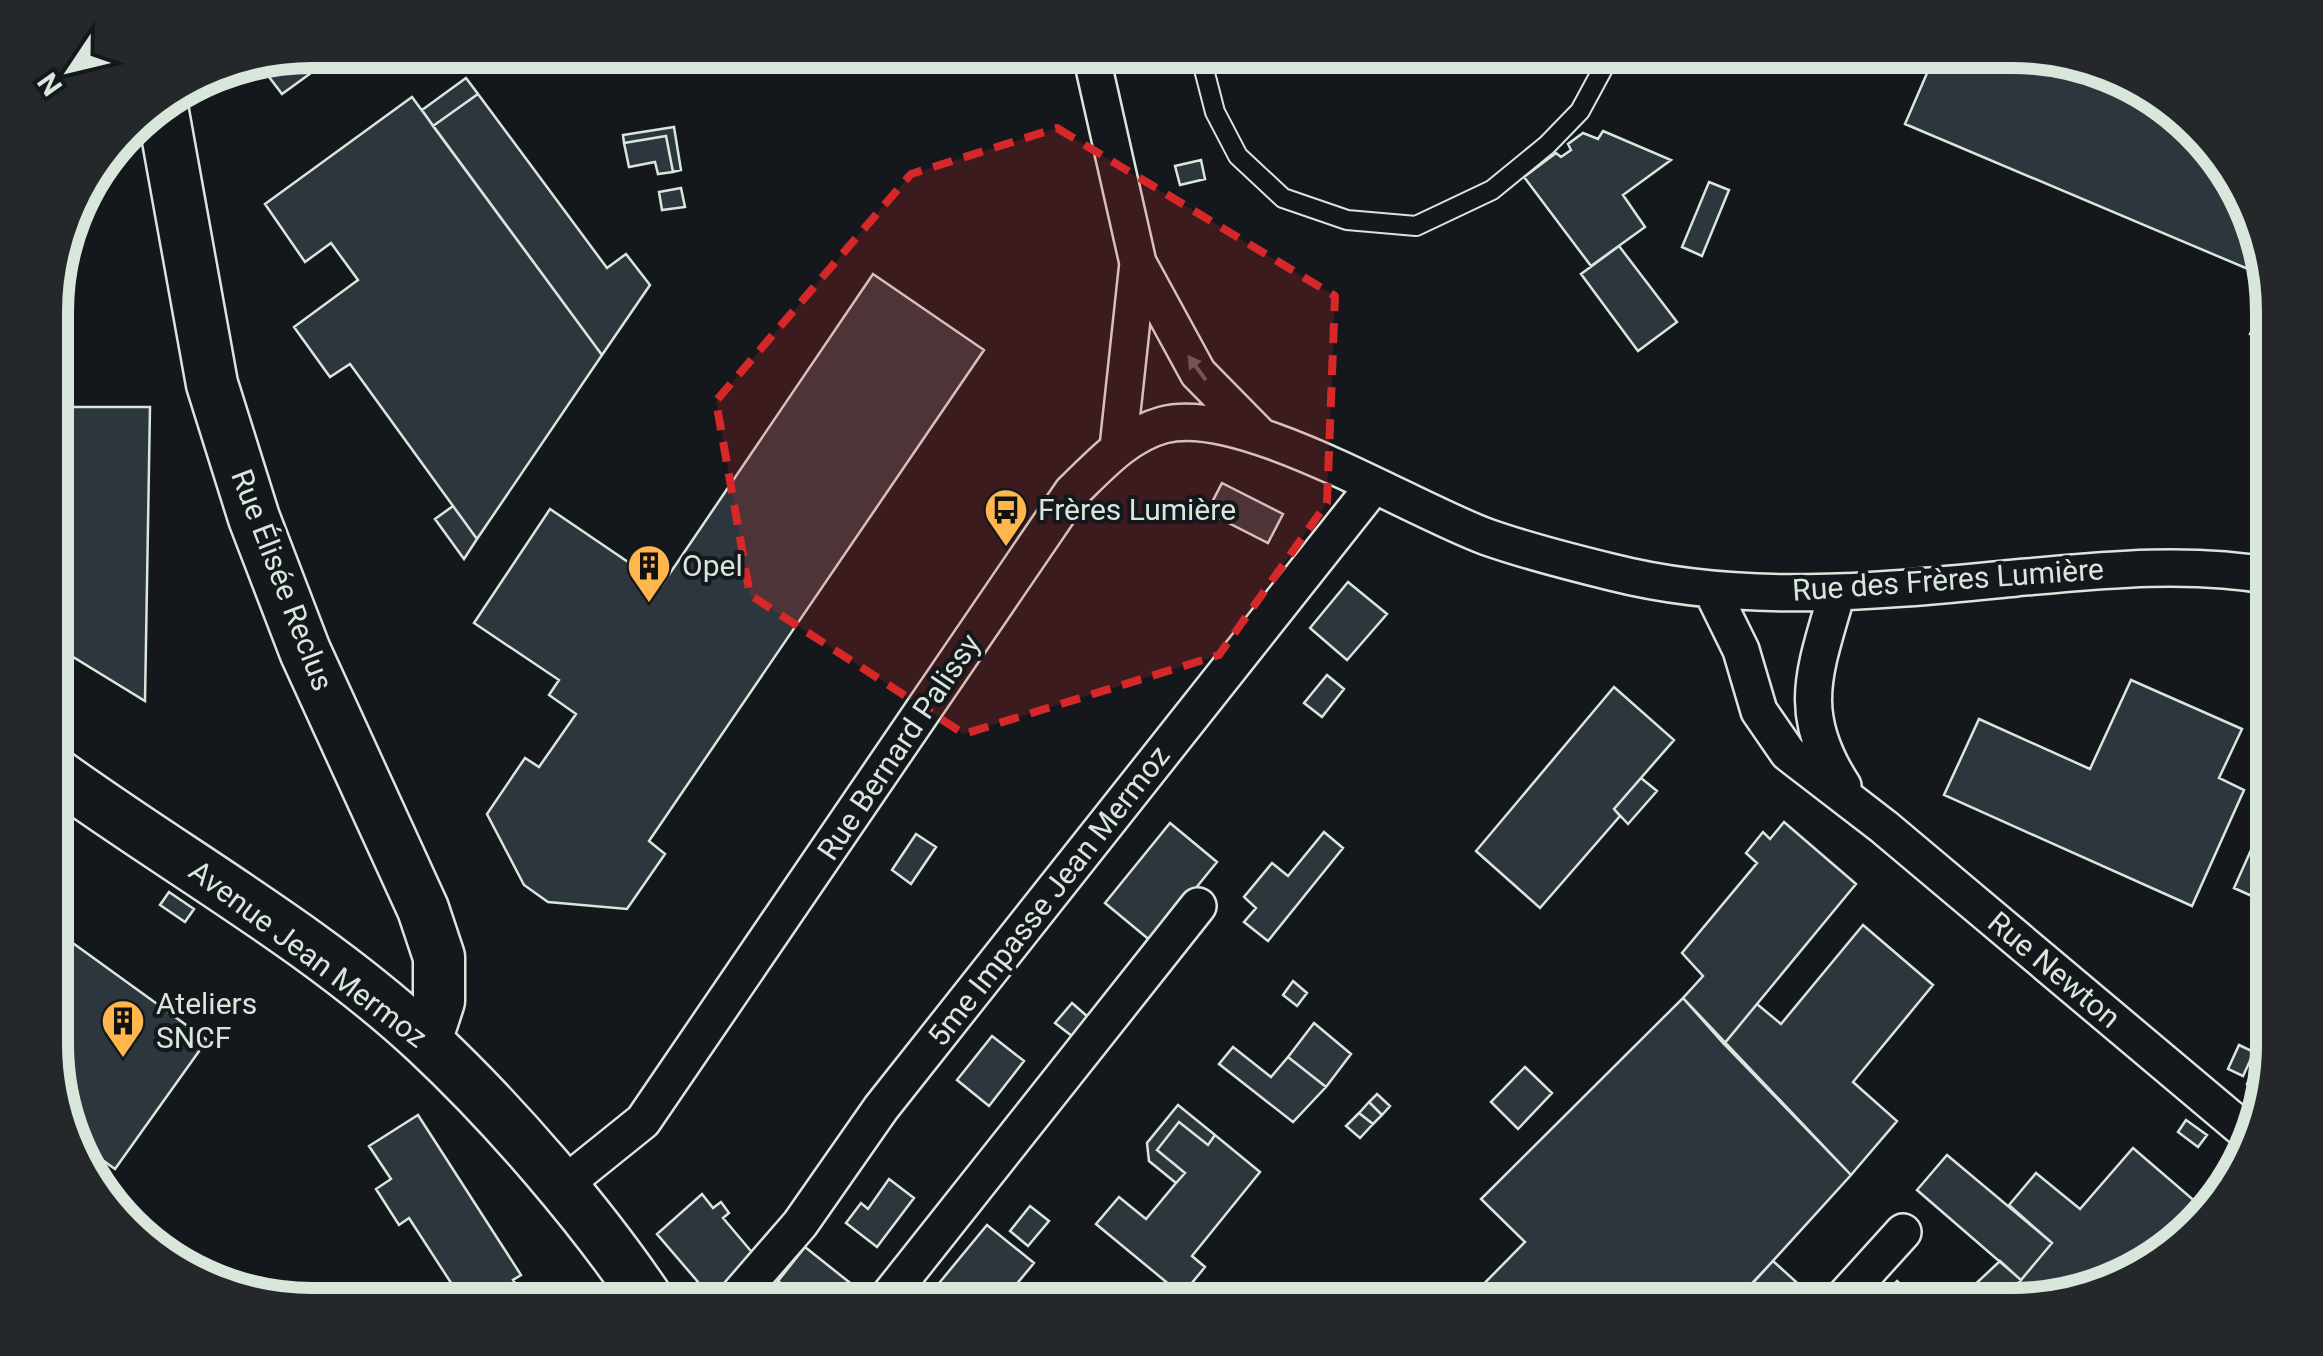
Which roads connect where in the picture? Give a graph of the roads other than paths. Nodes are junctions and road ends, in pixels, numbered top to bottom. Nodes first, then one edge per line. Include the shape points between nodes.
1 (1094, 67) edge
2 (1204, 67) edge
3 (1604, 67) edge
4 (164, 118) edge
5 (1138, 263) junction
6 (1264, 439) junction
7 (1118, 448) junction
8 (1372, 488) junction
9 (2255, 573) edge
10 (1712, 591) junction
11 (1838, 593) junction
12 (68, 782) edge
13 (1858, 808) junction
14 (1198, 906) dead end
15 (426, 1041) junction
16 (2241, 1127) edge
17 (562, 1187) junction
18 (1903, 1232) dead end
19 (638, 1288) edge
20 (745, 1288) edge
21 (894, 1288) edge
22 (1852, 1288) edge

1 - 5 street
2 - 3 lane via 1238,156 1283,198 1347,220 1416,226 1492,190 1546,145 1580,111
4 - 15 street, Rue Élisée Reclus via 212,384 254,518 439,957 439,1002
6 -> 5 street via 1198,373
5 - 7 street
6 - 7 street, Rue des Frères Lumière via 1217,425 1164,425
6 - 8 street, Rue des Frères Lumière via 1314,455
7 - 17 street, Rue Bernard Palissy via 1072,492 643,1122
8 - 10 street, Rue des Frères Lumière via 1488,538 1614,573
8 - 20 street, 5me Impasse Jean Mermoz
9 - 11 street, Rue des Frères Lumière via 2131,568
10 - 11 street, Rue des Frères Lumière
10 - 13 street, Rue Newton via 1770,732
11 - 13 street, Rue Newton via 1812,683 1812,716 1823,755
12 - 15 street, Avenue Jean Mermoz via 260,912
13 - 16 street, Rue Newton
14 - 21 street
15 - 17 street, Avenue Jean Mermoz
17 - 19 street, Avenue Jean Mermoz
18 - 22 street

